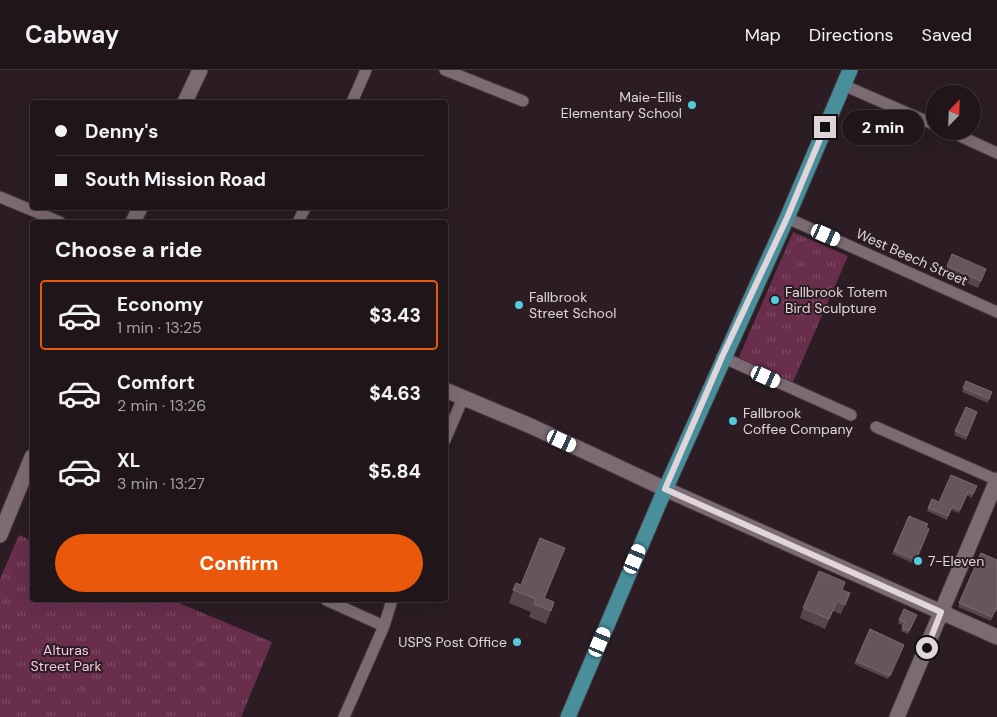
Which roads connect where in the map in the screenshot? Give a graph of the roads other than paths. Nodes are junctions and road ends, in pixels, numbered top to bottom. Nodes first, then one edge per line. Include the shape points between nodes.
1 (200, 70) edge
2 (366, 70) edge
3 (445, 70) edge
4 (850, 70) edge
5 (843, 85) junction
6 (186, 100) edge
7 (353, 100) edge
8 (523, 101) dead end
9 (926, 121) edge
10 (970, 140) edge
11 (997, 152) edge
12 (0, 197) edge
13 (30, 210) edge
14 (31, 210) edge
15 (787, 218) junction
16 (55, 220) edge
17 (997, 312) edge
18 (722, 357) junction
19 (448, 391) edge
20 (463, 398) junction
21 (852, 415) dead end
22 (876, 426) dead end
23 (448, 433) edge
24 (30, 462) edge
25 (997, 480) edge
26 (665, 489) junction
27 (0, 535) edge
28 (330, 602) edge
29 (391, 602) edge
30 (941, 612) junction
31 (384, 626) junction
32 (997, 637) edge
33 (344, 717) edge
34 (568, 717) edge
35 (897, 717) edge

1 - 6 main road
2 - 7 street
3 - 8 street
4 - 5 main road
5 - 9 street
5 - 15 main road
10 - 11 street
12 - 13 street
14 - 16 street
15 - 17 street, West Beech Street
15 - 18 main road
18 - 21 street
18 - 26 main road
19 - 20 main road
20 - 23 street
20 - 26 main road
22 - 25 street
24 - 27 main road
25 - 30 main road
26 - 30 main road
26 - 34 main road
28 - 31 street
29 - 31 street
30 - 32 main road
30 - 35 main road
31 - 33 street

